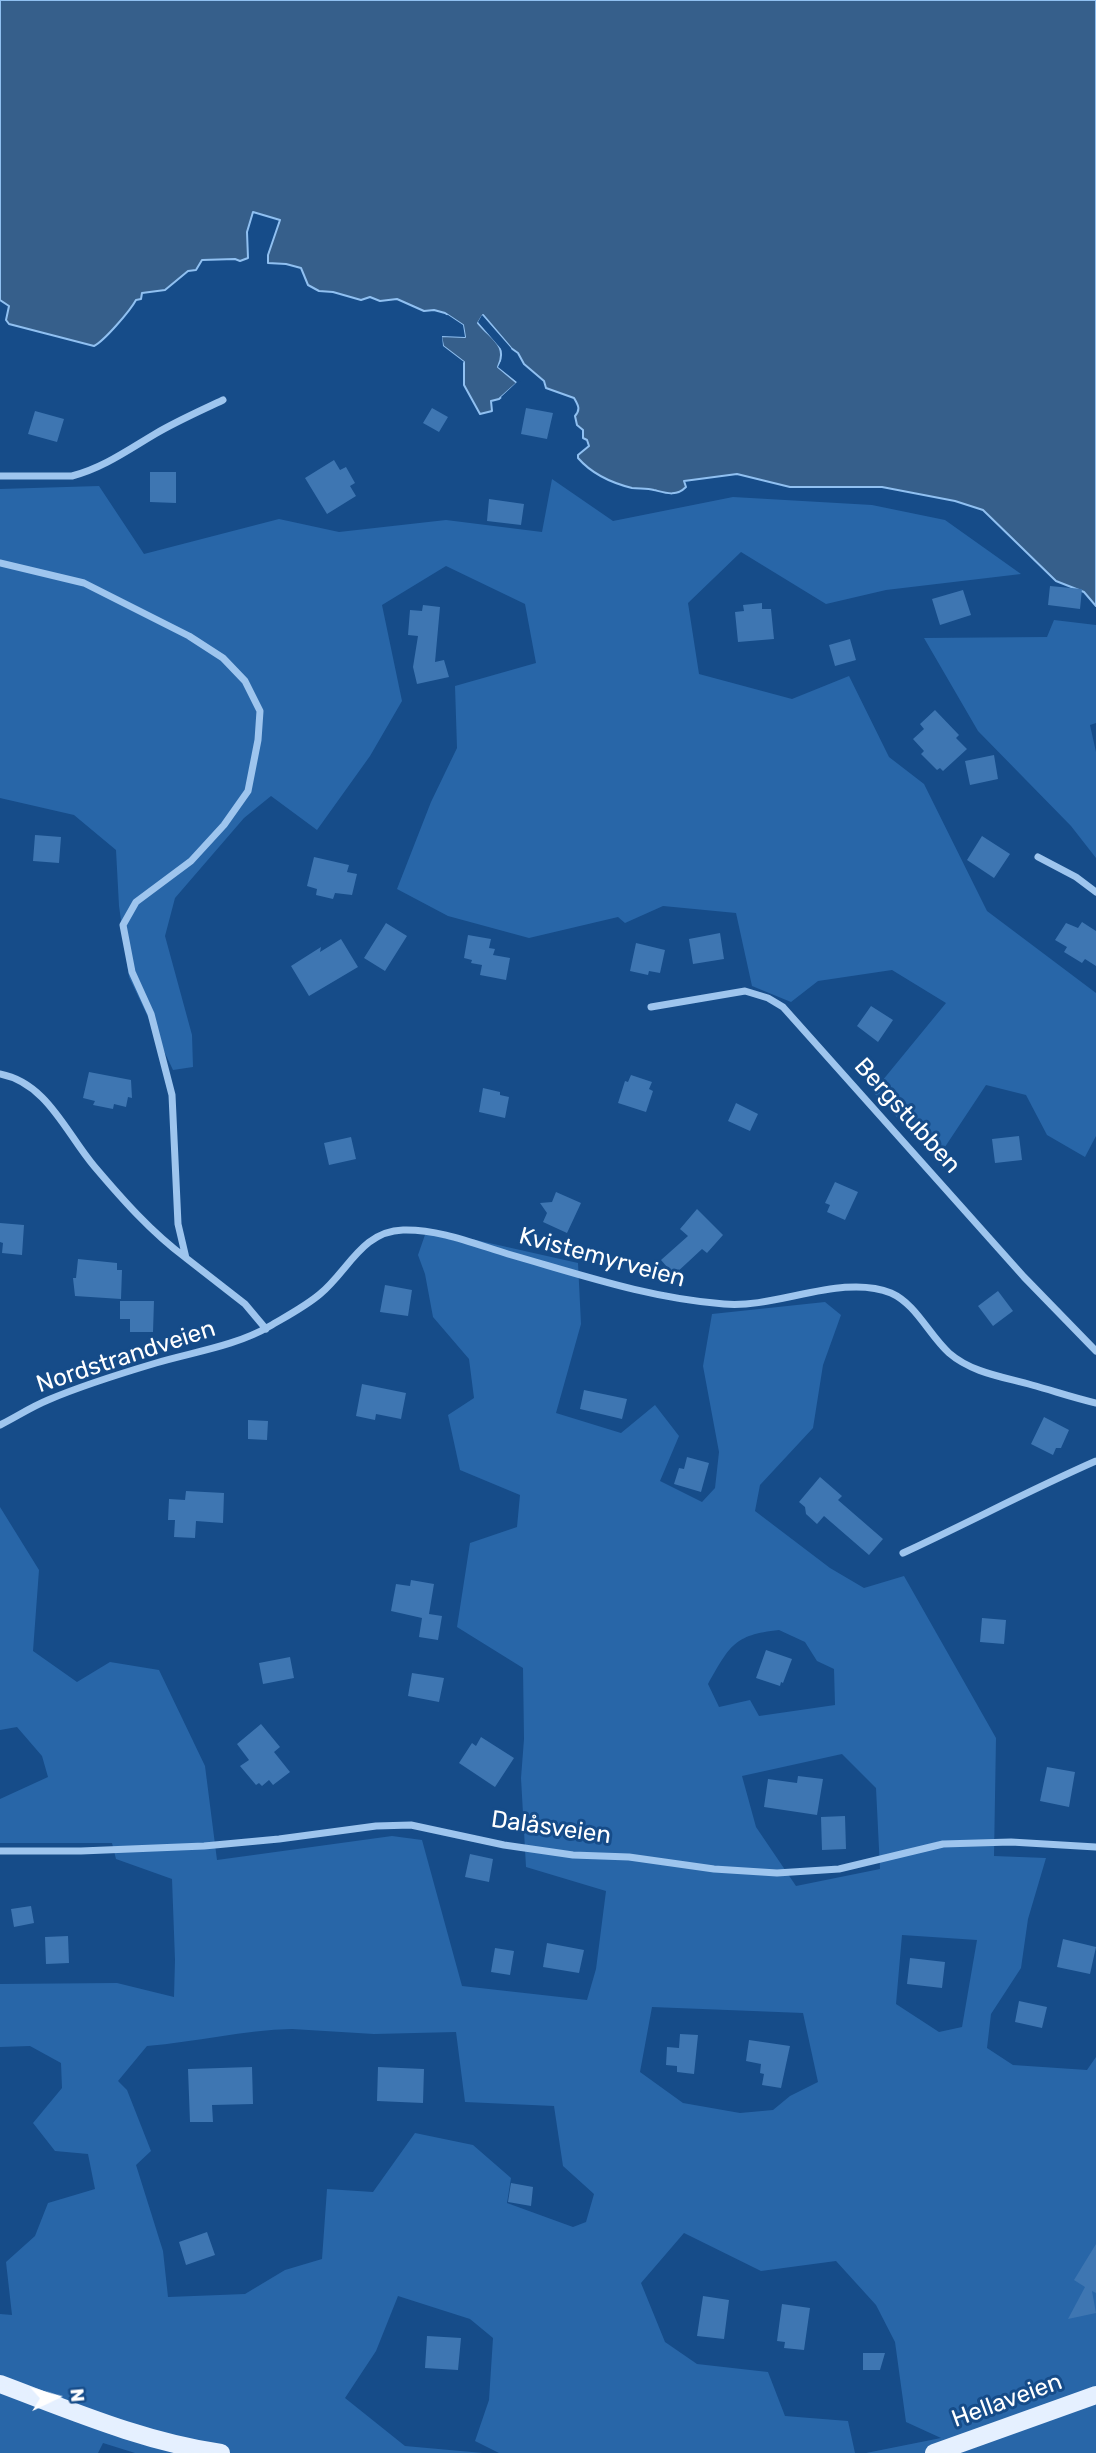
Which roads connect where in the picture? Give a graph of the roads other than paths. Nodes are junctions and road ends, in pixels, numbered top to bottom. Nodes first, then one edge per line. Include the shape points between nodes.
1 (223, 400) dead end
2 (0, 476) edge
3 (0, 563) edge
4 (1038, 857) dead end
5 (1096, 892) edge
6 (651, 1007) dead end
7 (0, 1074) edge
8 (186, 1258) junction
9 (266, 1329) junction
10 (1096, 1351) edge
11 (1096, 1403) edge
12 (0, 1425) edge
13 (1096, 1461) edge
14 (903, 1553) dead end
15 (1096, 1847) edge
16 (0, 1851) edge
17 (0, 2384) edge
18 (1096, 2395) edge
19 (221, 2453) edge
20 (934, 2453) edge

1 - 2 street via 83,474
3 - 8 street via 84,583 189,636 223,658 245,681 260,710 248,791 191,861 136,902 123,925 132,972 150,1014 172,1096 178,1224
4 - 5 street
6 - 10 street, Bergstubben via 745,991 783,1007 1024,1278
7 - 8 street via 37,1092 126,1203
8 - 9 street via 245,1304
9 - 11 street, Kvistemyrveien via 319,1296 365,1244 390,1232 417,1231 617,1287 690,1301 756,1304 849,1288 876,1289 905,1302 950,1354 966,1365
9 - 12 street, Nordstrandveien via 97,1381
13 - 14 street
15 - 16 street, Dalåsveien via 943,1844 839,1869 777,1872 573,1855 411,1825 204,1846
17 - 19 main road via 138,2434
18 - 20 main road, Hellaveien

